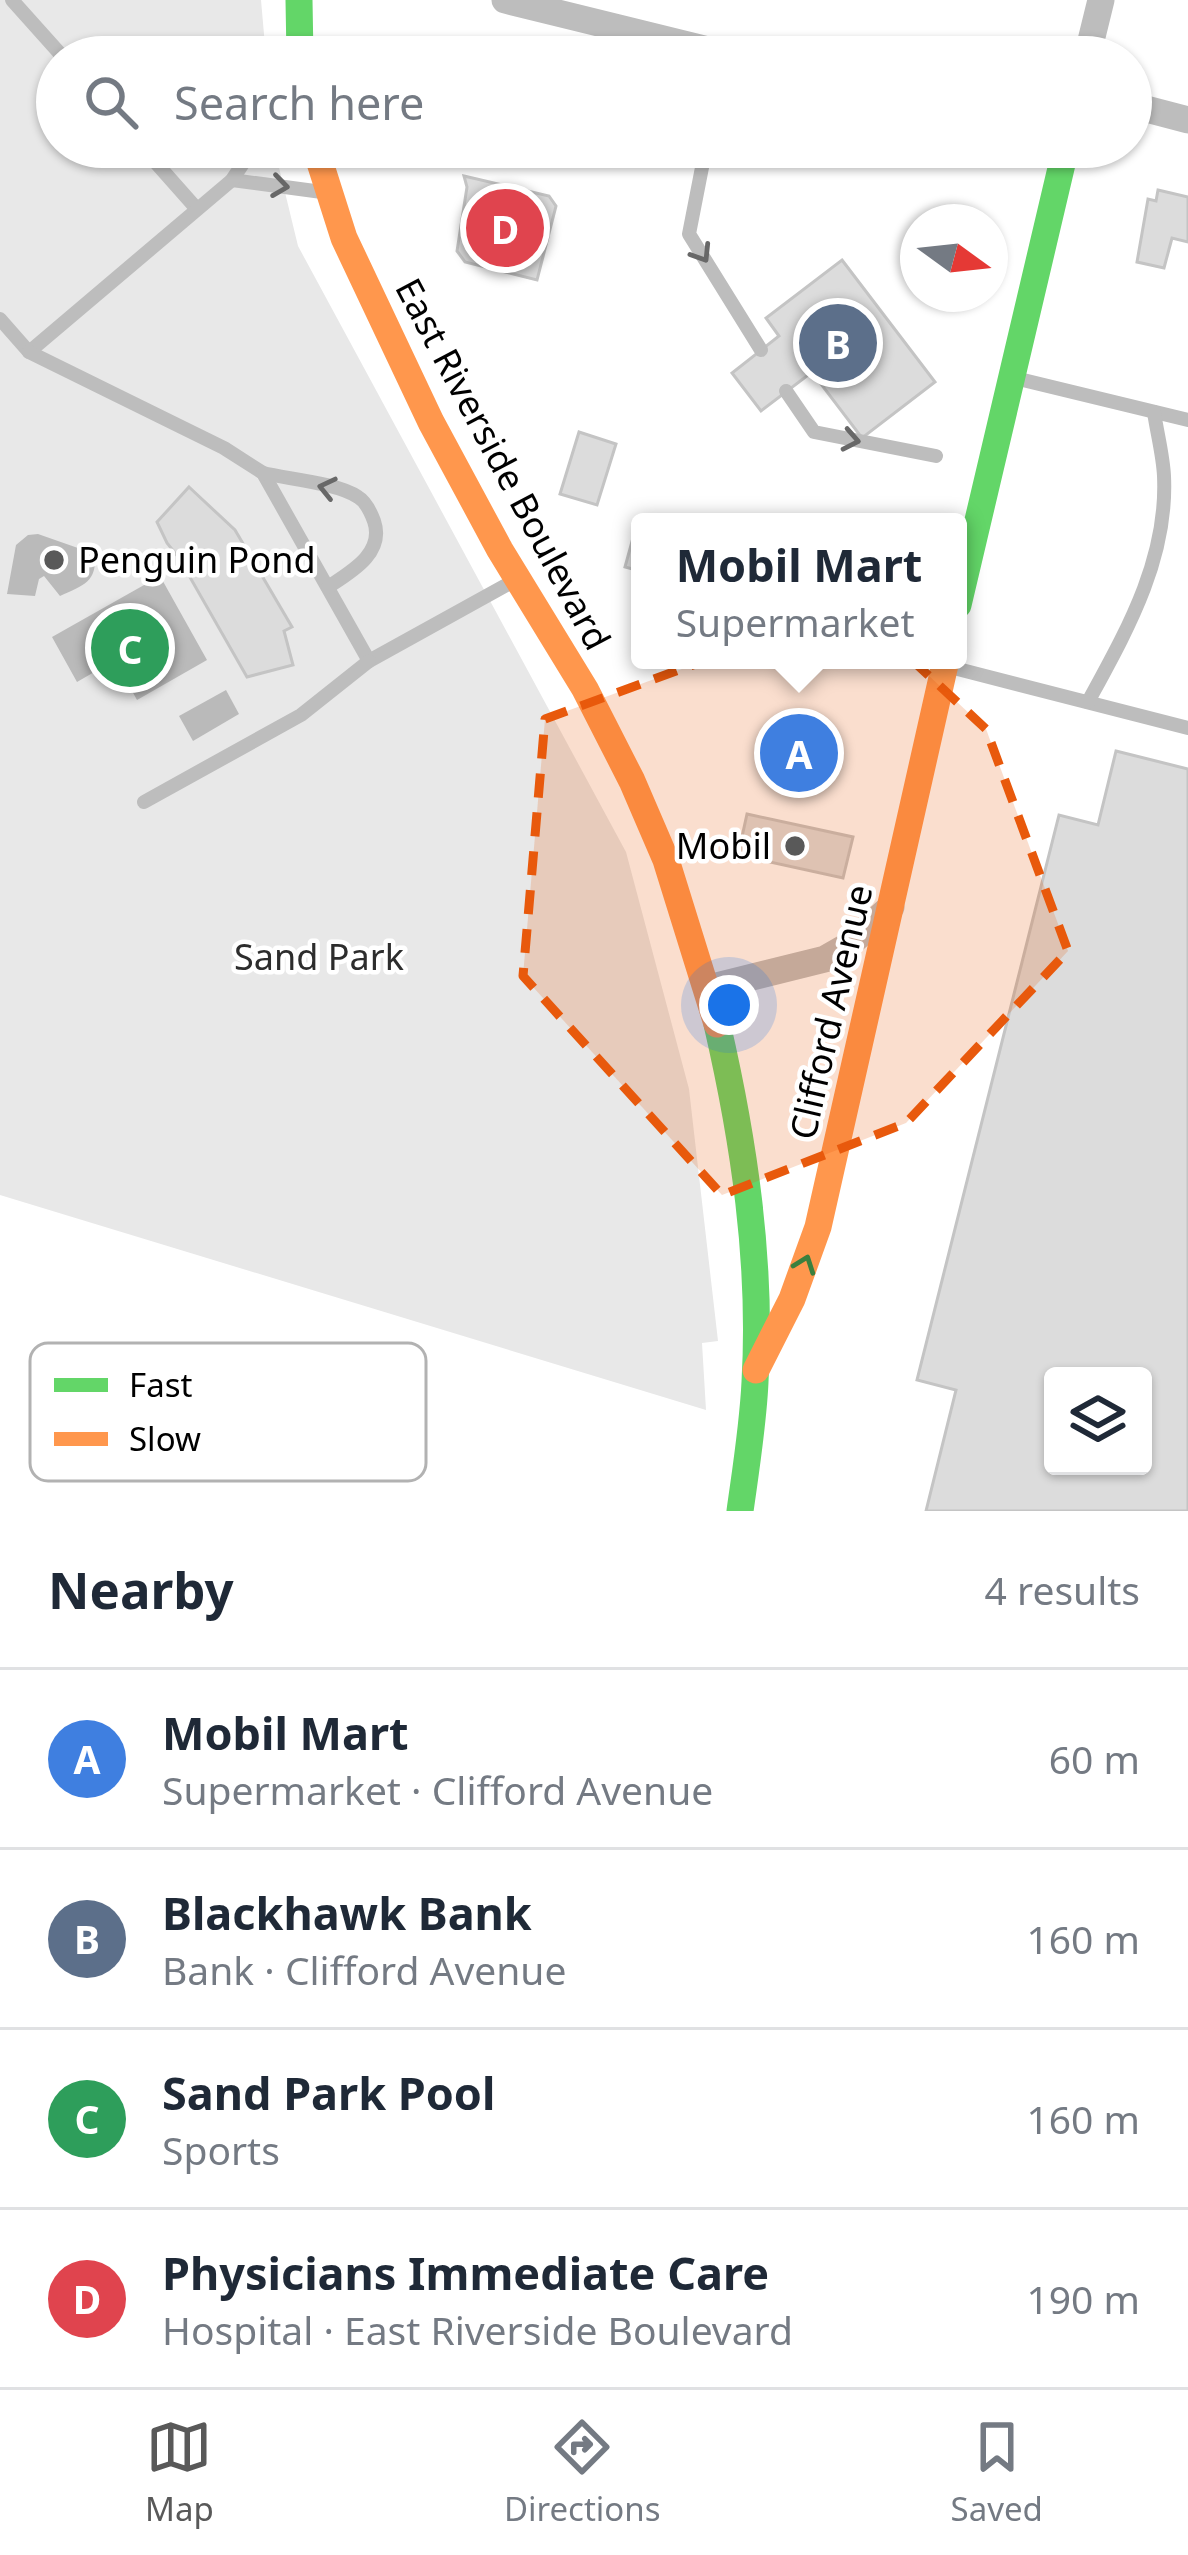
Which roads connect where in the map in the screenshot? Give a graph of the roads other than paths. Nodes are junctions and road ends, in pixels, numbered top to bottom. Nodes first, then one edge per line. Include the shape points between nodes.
1 (12, 0) edge
2 (299, 0) edge
3 (505, 0) edge
4 (1101, 0) edge
5 (44, 36) edge
6 (300, 36) edge
7 (652, 36) edge
8 (1092, 36) edge
9 (1152, 111) edge
10 (1188, 120) edge
11 (161, 168) edge
12 (240, 168) edge
13 (321, 168) edge
14 (702, 168) edge
15 (1061, 168) edge
16 (232, 180) junction
17 (328, 193) junction
18 (196, 208) junction
19 (0, 319) edge
20 (761, 350) dead end
21 (29, 352) junction
22 (1010, 377) junction
23 (787, 391) dead end
24 (1154, 412) junction
25 (1188, 420) edge
26 (936, 457) dead end
27 (263, 473) junction
28 (967, 566) edge
29 (517, 579) junction
30 (328, 587) junction
31 (369, 661) junction
32 (944, 669) edge
33 (967, 669) edge
34 (1088, 702) junction
35 (1188, 728) edge
36 (144, 802) dead end
37 (894, 904) junction
38 (709, 988) junction
39 (756, 1370) junction
40 (740, 1511) edge

1 - 5 lane
2 - 6 main road
3 - 7 street
4 - 8 street
9 - 10 street
11 - 18 lane
12 - 16 lane
13 - 17 main road, East Riverside Boulevard
14 -> 20 lane via 689,234
15 - 22 main road
16 -> 17 lane
16 - 18 lane
17 - 29 main road, East Riverside Boulevard via 403,365
18 - 21 lane
19 - 21 lane
21 - 27 lane
22 - 24 lane
22 - 28 main road
23 -> 26 lane via 814,432
24 - 25 lane
24 - 34 lane via 1164,477 1159,539 1146,589
27 - 30 lane
30 -> 27 lane via 375,544 372,515 360,498 340,490
29 - 31 lane
29 - 38 main road, East Riverside Boulevard via 631,782
30 - 31 lane
31 - 36 lane via 301,716
32 - 37 main road, Clifford Avenue
33 - 34 lane
34 - 35 lane
37 - 38 street via 824,959
39 -> 37 main road, Clifford Avenue via 818,1227
38 - 39 main road, East Riverside Boulevard via 741,1147
39 - 40 main road, East Riverside Boulevard

